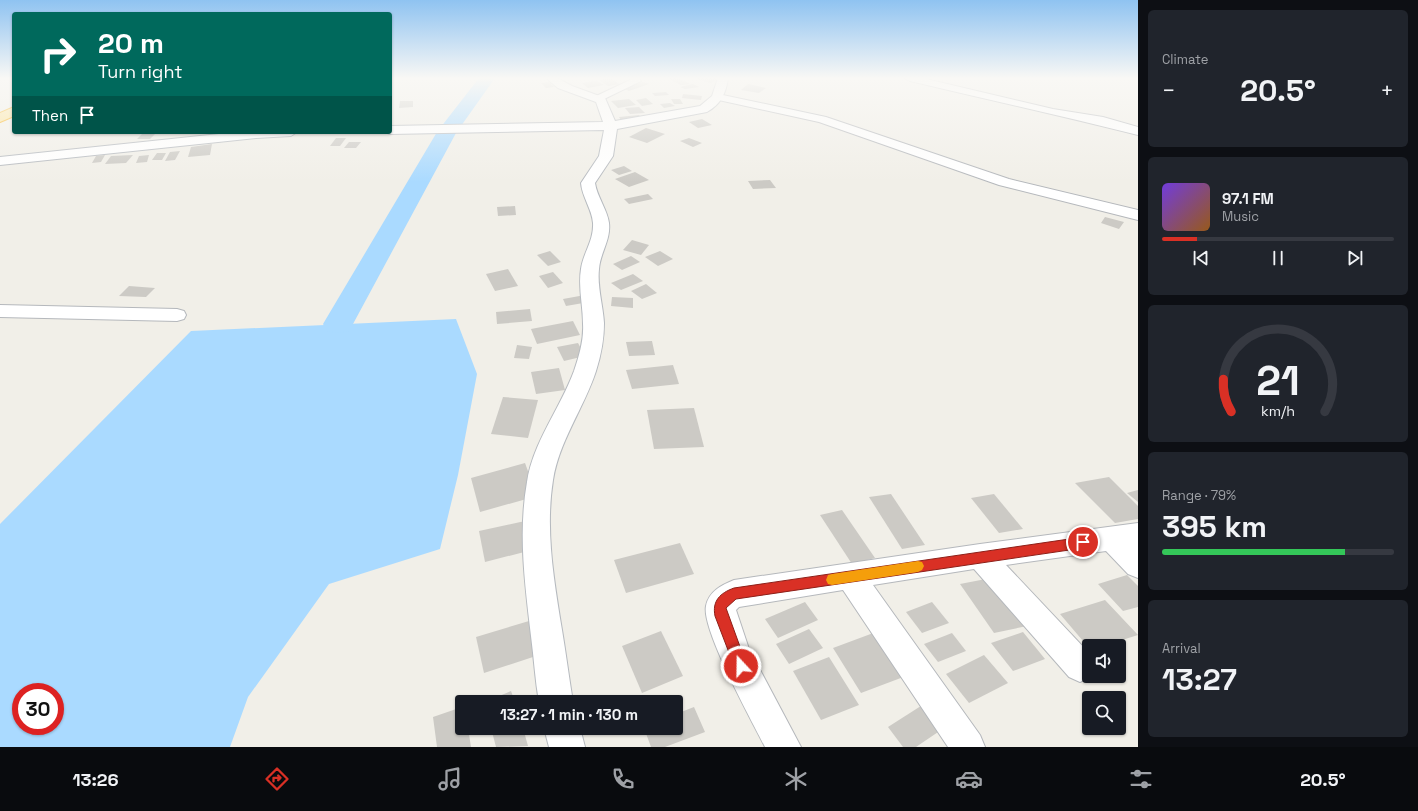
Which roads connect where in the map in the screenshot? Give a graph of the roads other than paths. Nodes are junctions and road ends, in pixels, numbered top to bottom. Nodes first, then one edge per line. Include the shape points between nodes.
1 (10, 113) edge
2 (607, 113) edge
3 (682, 113) edge
4 (803, 113) edge
5 (1058, 113) edge
6 (0, 118) edge
7 (611, 126) junction
8 (392, 130) edge
9 (1138, 130) edge
10 (256, 134) edge
11 (0, 161) edge
12 (1138, 215) edge
13 (0, 311) edge
14 (177, 315) dead end
15 (1125, 537) edge
16 (980, 556) junction
17 (1138, 565) edge
18 (850, 577) junction
19 (1080, 666) dead end
20 (555, 695) edge
21 (563, 735) edge
22 (566, 747) edge
23 (784, 747) edge
24 (968, 747) edge

1 - 6 highway
2 - 7 street
3 - 7 street
4 - 12 street via 1004,182
5 - 9 street
7 - 8 street
7 - 20 street via 606,156 588,184 602,230 590,270 594,324 592,344 579,386 545,460 538,503 536,530 542,599
10 - 11 street
13 - 14 street
15 - 16 street
15 - 17 street
16 - 18 street
16 - 19 street
18 - 23 street via 734,594 720,606 721,616 741,666
18 - 24 street
21 - 22 street

